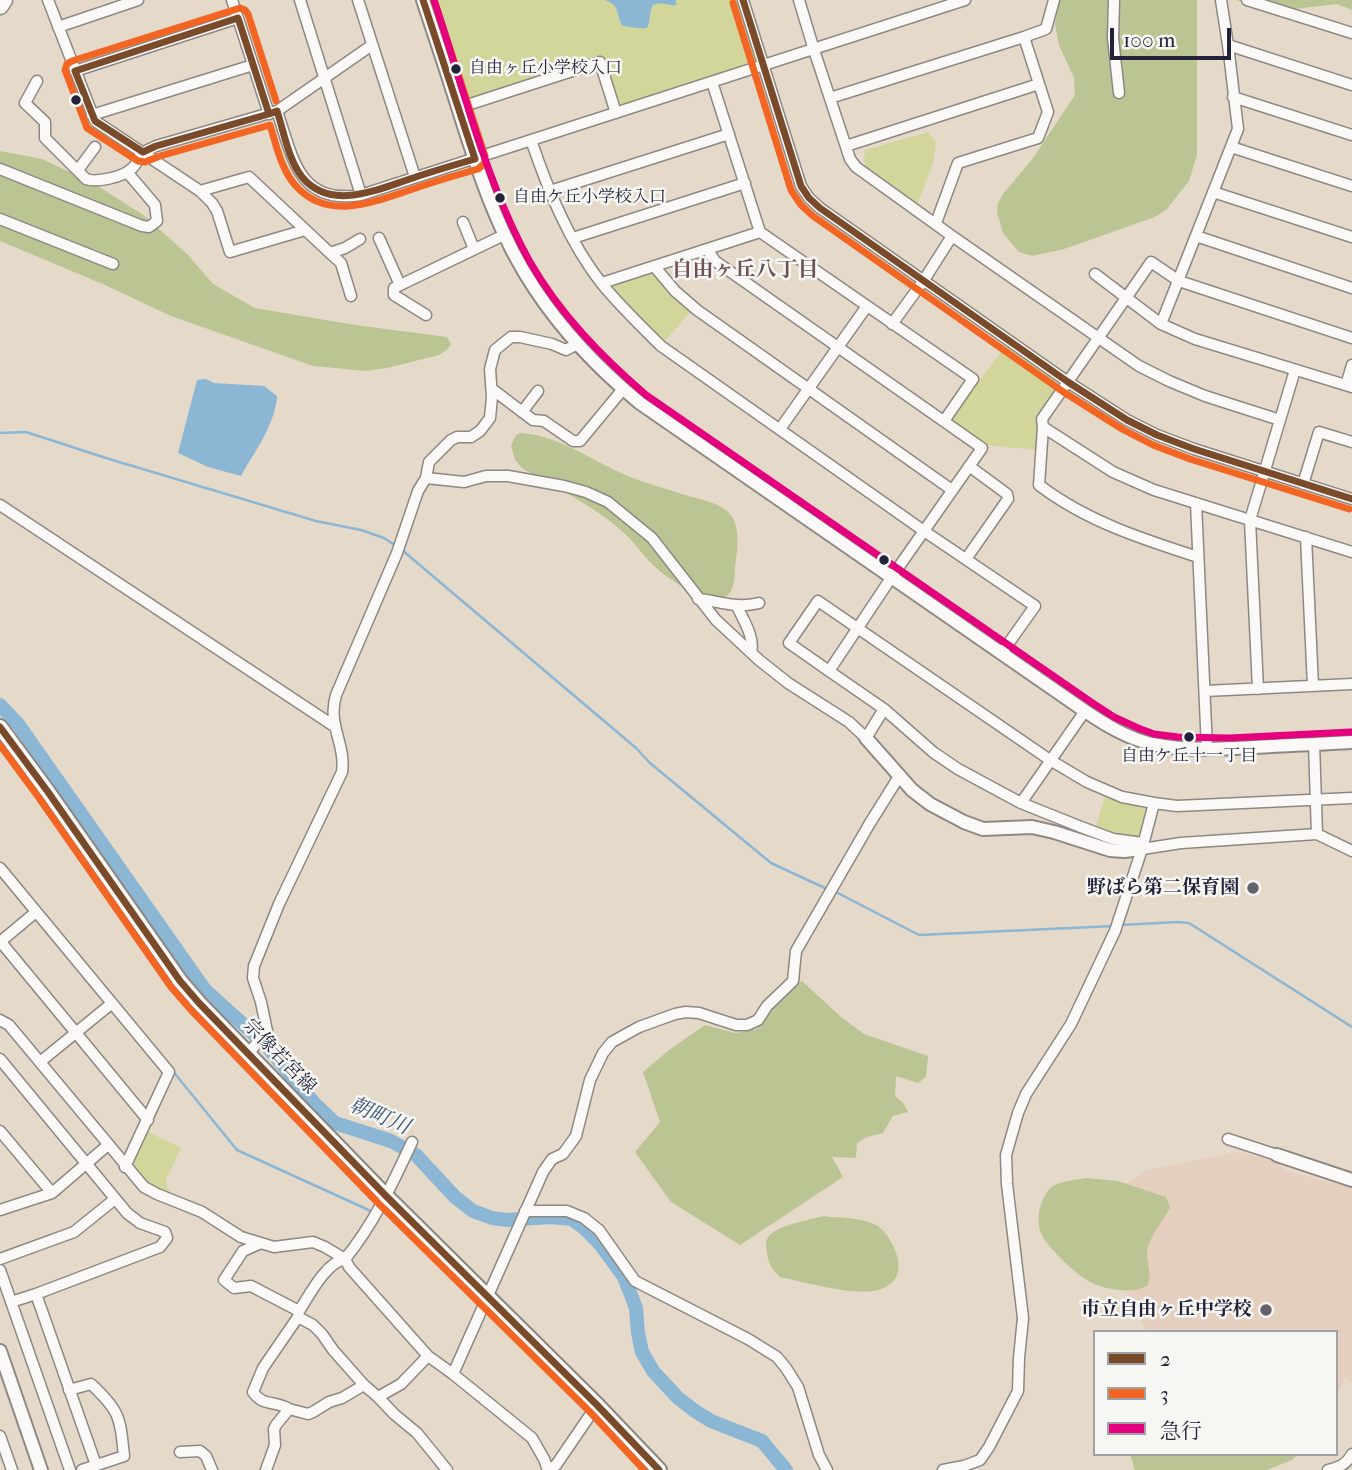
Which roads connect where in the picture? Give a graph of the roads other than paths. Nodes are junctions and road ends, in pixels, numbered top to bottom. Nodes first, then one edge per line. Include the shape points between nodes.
1 (4, 0) edge
2 (48, 0) edge
3 (138, 0) edge
4 (232, 0) edge
5 (300, 0) edge
6 (358, 0) edge
7 (424, 0) edge
8 (743, 0) edge
9 (799, 0) edge
10 (965, 0) edge
11 (1054, 0) edge
12 (1114, 0) edge
13 (1222, 0) edge
14 (1247, 0) edge
15 (945, 3) edge
16 (0, 6) edge
17 (238, 18) junction
18 (58, 27) junction
19 (1352, 33) edge
20 (1024, 37) junction
21 (1228, 45) junction
22 (372, 46) junction
23 (814, 50) junction
24 (253, 65) junction
25 (762, 66) junction
26 (75, 71) junction
27 (325, 78) junction
28 (37, 81) dead end
29 (712, 82) junction
30 (1039, 84) junction
31 (1352, 85) edge
32 (1119, 93) dead end
33 (1233, 97) junction
34 (830, 98) junction
35 (458, 108) junction
36 (273, 113) junction
37 (616, 113) junction
38 (92, 115) junction
39 (729, 134) junction
40 (1352, 135) edge
41 (531, 140) junction
42 (846, 146) junction
43 (95, 147) dead end
44 (1231, 147) junction
45 (143, 152) junction
46 (475, 159) junction
47 (0, 169) edge
48 (78, 170) junction
49 (127, 172) junction
50 (415, 177) junction
51 (745, 183) junction
52 (1352, 186) edge
53 (200, 191) junction
54 (550, 191) junction
55 (1213, 192) junction
56 (361, 195) junction
57 (0, 219) edge
58 (463, 222) dead end
59 (936, 223) junction
60 (305, 230) junction
61 (761, 232) junction
62 (504, 234) junction
63 (952, 236) junction
64 (1196, 236) junction
65 (1352, 237) edge
66 (379, 238) dead end
67 (573, 238) junction
68 (360, 239) dead end
69 (474, 249) junction
70 (707, 249) junction
71 (330, 254) junction
72 (113, 264) dead end
73 (654, 266) junction
74 (1095, 274) dead end
75 (924, 280) junction
76 (1179, 281) junction
77 (602, 283) junction
78 (400, 285) junction
79 (1352, 288) edge
80 (351, 296) dead end
81 (1126, 298) junction
82 (867, 306) junction
83 (426, 315) dead end
84 (892, 324) junction
85 (1161, 324) junction
86 (1099, 338) junction
87 (1352, 338) edge
88 (578, 344) junction
89 (838, 347) junction
90 (1352, 365) edge
91 (1295, 370) junction
92 (1068, 382) junction
93 (1349, 386) edge
94 (808, 388) junction
95 (492, 389) junction
96 (623, 389) junction
97 (538, 391) dead end
98 (522, 412) junction
99 (1280, 420) junction
100 (944, 421) junction
101 (1043, 427) junction
102 (780, 429) junction
103 (1352, 442) edge
104 (969, 466) junction
105 (1265, 471) junction
106 (426, 478) junction
107 (1303, 484) junction
108 (952, 490) junction
109 (1352, 499) edge
110 (1196, 503) junction
111 (0, 505) edge
112 (1250, 520) junction
113 (924, 531) junction
114 (1306, 537) junction
115 (1352, 552) edge
116 (1198, 557) junction
117 (966, 559) junction
118 (891, 578) junction
119 (698, 599) junction
120 (759, 603) dead end
121 (737, 606) junction
122 (858, 628) junction
123 (751, 652) junction
124 (1001, 654) junction
125 (829, 671) junction
126 (1352, 684) edge
127 (1312, 686) junction
128 (1258, 689) junction
129 (1205, 691) junction
130 (884, 709) junction
131 (1085, 711) junction
132 (334, 726) junction
133 (0, 727) edge
134 (866, 738) junction
135 (1352, 742) edge
136 (1314, 744) junction
137 (1207, 749) junction
138 (1050, 760) junction
139 (900, 775) junction
140 (1352, 798) edge
141 (1316, 799) junction
142 (1021, 803) junction
143 (1154, 803) junction
144 (1317, 834) junction
145 (1142, 846) junction
146 (1352, 851) edge
147 (0, 868) edge
148 (36, 912) junction
149 (0, 942) edge
150 (111, 1004) junction
151 (0, 1020) edge
152 (76, 1033) junction
153 (248, 1054) junction
154 (0, 1059) edge
155 (40, 1062) junction
156 (148, 1120) junction
157 (0, 1131) edge
158 (1228, 1139) dead end
159 (412, 1142) dead end
160 (108, 1145) junction
161 (1277, 1155) joint
162 (86, 1163) junction
163 (125, 1167) junction
164 (1352, 1180) edge
165 (52, 1193) junction
166 (386, 1196) junction
167 (115, 1199) junction
168 (2, 1207) edge
169 (526, 1211) junction
170 (261, 1243) junction
171 (0, 1259) edge
172 (345, 1259) junction
173 (0, 1269) edge
174 (36, 1294) junction
175 (488, 1297) junction
176 (11, 1302) junction
177 (299, 1314) junction
178 (428, 1356) junction
179 (1, 1359) edge
180 (453, 1374) junction
181 (364, 1385) junction
182 (69, 1390) junction
183 (378, 1397) junction
184 (597, 1405) junction
185 (289, 1409) junction
186 (0, 1436) edge
187 (180, 1452) dead end
188 (1352, 1454) edge
189 (96, 1465) junction
190 (12, 1470) edge
191 (41, 1470) edge
192 (70, 1470) edge
193 (82, 1470) edge
194 (212, 1470) edge
195 (266, 1470) edge
196 (447, 1470) edge
197 (659, 1470) edge
198 (827, 1470) edge
199 (943, 1470) edge
200 (1328, 1470) edge

1 - 16 highway
2 - 18 street
3 - 18 street
4 - 17 street
5 - 27 street
6 - 22 street
7 - 35 street
8 - 25 street
9 - 23 street
10 - 15 street
11 - 20 street via 1046,29
12 - 32 street
13 - 21 street
14 - 19 street
15 - 23 street
17 - 24 street
17 - 26 street
18 - 26 street
20 - 30 street
20 - 34 street
21 - 31 street
21 - 33 street
22 - 27 street
22 - 50 street
23 - 25 street
23 - 34 street
24 - 36 street
24 - 38 street
25 - 29 street
25 - 75 street via 809,198
26 - 38 street
27 - 36 street
27 - 56 street
28 - 48 street via 25,103 46,122 45,138
29 - 37 street
29 - 39 street
30 - 42 street
30 - 59 street via 1048,111 1038,138 958,163
33 - 40 street
33 - 44 street via 1238,128
34 - 42 street
35 - 37 street via 600,62
35 - 46 street
36 - 45 street
36 - 56 street via 302,177 323,193
37 - 41 street
38 - 45 street
39 - 51 street
39 - 54 street
41 - 46 street
41 - 54 street
42 - 59 street via 856,167
43 - 48 street
44 - 52 street
44 - 55 street
45 - 49 street
45 - 53 street
46 - 50 street
46 - 62 street
47 - 49 street via 149,227 157,221 156,205
48 - 49 street via 93,181
50 - 56 street
51 - 61 street
51 - 67 street
53 - 60 street via 249,177
53 - 60 street via 217,211 230,252
54 - 67 street
55 - 64 street
55 - 65 street
57 - 72 street
58 - 69 street
59 - 63 street
60 - 71 street
61 - 70 street
61 - 82 street
62 - 69 street
62 - 88 street via 534,288
63 - 75 street
63 - 86 street
64 - 76 street
64 - 79 street
66 - 78 street
67 - 77 street
68 - 71 street
69 - 78 street
70 - 73 street
70 - 89 street via 715,261
71 - 80 street via 341,263
73 - 77 street
73 - 94 street via 697,310
74 - 81 street
75 - 84 street
75 - 92 street
76 - 81 street via 1151,262
76 - 85 street
76 - 87 street
77 - 102 street via 661,346
78 - 83 street via 394,288 394,295
81 - 85 street
81 - 86 street
82 - 84 street
82 - 89 street
84 - 100 street via 973,379
85 - 91 street
86 - 92 street
86 - 99 street via 1169,381
88 - 95 street via 566,350 510,337 495,350 490,369
88 - 96 street
89 - 94 street
89 - 100 street
90 - 93 street
91 - 93 street
91 - 99 street
92 - 101 street via 1042,419
92 - 105 street via 1157,435
94 - 102 street
94 - 108 street
95 - 98 street
95 - 106 street via 492,409 481,431 451,440 429,462
96 - 98 street via 580,441
96 - 118 street
97 - 98 street
99 - 105 street
100 - 104 street via 982,448
101 - 110 street via 1113,472
101 - 116 street via 1039,485 1107,525
102 - 113 street
103 - 107 street via 1319,432
104 - 108 street
104 - 117 street via 1008,499
105 - 107 street
105 - 112 street
106 - 119 street via 464,482 508,476 597,497 652,538
106 - 132 street via 336,695
107 - 109 street
108 - 113 street
110 - 112 street
110 - 116 street
111 - 132 street
112 - 114 street
112 - 128 street
113 - 117 street
113 - 118 street
114 - 115 street
114 - 127 street
116 - 129 street
117 - 124 street via 1035,606
118 - 122 street
118 - 124 street
119 - 121 street
119 - 123 street
120 - 121 street
121 - 123 street
122 - 125 street
122 - 125 street via 818,601 789,643
122 - 138 street
123 - 134 street
124 - 131 street
125 - 130 street
126 - 127 street
127 - 128 street
128 - 129 street
129 - 137 street
130 - 134 street
130 - 142 street via 933,752
131 - 137 street via 1124,735 1178,748
131 - 138 street
132 - 153 street via 344,761 342,772 254,966 267,1031
133 - 153 main road, 宗像若宮線 via 180,981
134 - 139 street
135 - 136 street
136 - 137 street
136 - 141 street
138 - 142 street
138 - 143 street via 1122,797
139 - 145 street via 930,804 984,829 1032,827 1110,850
139 - 169 street via 796,950 793,981 758,1020 747,1025 687,1012 639,1027 612,1042 590,1080 576,1136 543,1172
140 - 141 street
141 - 143 street via 1177,806
141 - 144 street
142 - 145 street
143 - 145 street
144 - 145 street
144 - 146 street
145 - 199 street via 1115,931 1071,1024 1026,1094 1006,1155 1023,1318 1018,1391 980,1460
147 - 148 street
148 - 149 street
148 - 150 street
149 - 152 street
150 - 152 street
150 - 156 street via 169,1072
151 - 155 street
152 - 155 street
152 - 156 street
153 - 166 main road, 宗像若宮線
154 - 162 street
155 - 160 street
156 - 163 street
157 - 165 street
158 - 161 street
159 - 166 street
160 - 162 street
160 - 163 street
161 - 164 street
162 - 165 street
162 - 167 street
163 - 170 street via 157,1195
165 - 168 street
166 - 172 street
166 - 175 main road, 宗像若宮線
167 - 171 street via 75,1232
167 - 174 street via 140,1223 165,1232 164,1243
169 - 175 street
169 - 198 street via 567,1211 584,1218 599,1230 635,1281 777,1357 798,1387 818,1455
170 - 172 street via 274,1247 313,1242
170 - 177 street via 243,1251 224,1280 234,1288 251,1286
172 - 177 street via 325,1272
172 - 178 street
173 - 176 street
174 - 176 street
174 - 182 street
175 - 180 street
175 - 184 main road, 宗像若宮線
176 - 192 street
177 - 181 street
177 - 185 street via 263,1368 253,1392 264,1402
178 - 180 street
178 - 183 street via 401,1384
179 - 191 street
180 - 184 street via 532,1438 548,1470
181 - 183 street
181 - 185 street via 308,1414
182 - 189 street
182 - 189 street via 91,1384 116,1412 124,1456
183 - 196 street via 417,1433
184 - 197 main road, 宗像若宮線
185 - 195 street via 274,1429 275,1445
186 - 190 street
187 - 194 street via 200,1451
188 - 200 street via 1347,1462
189 - 193 street

